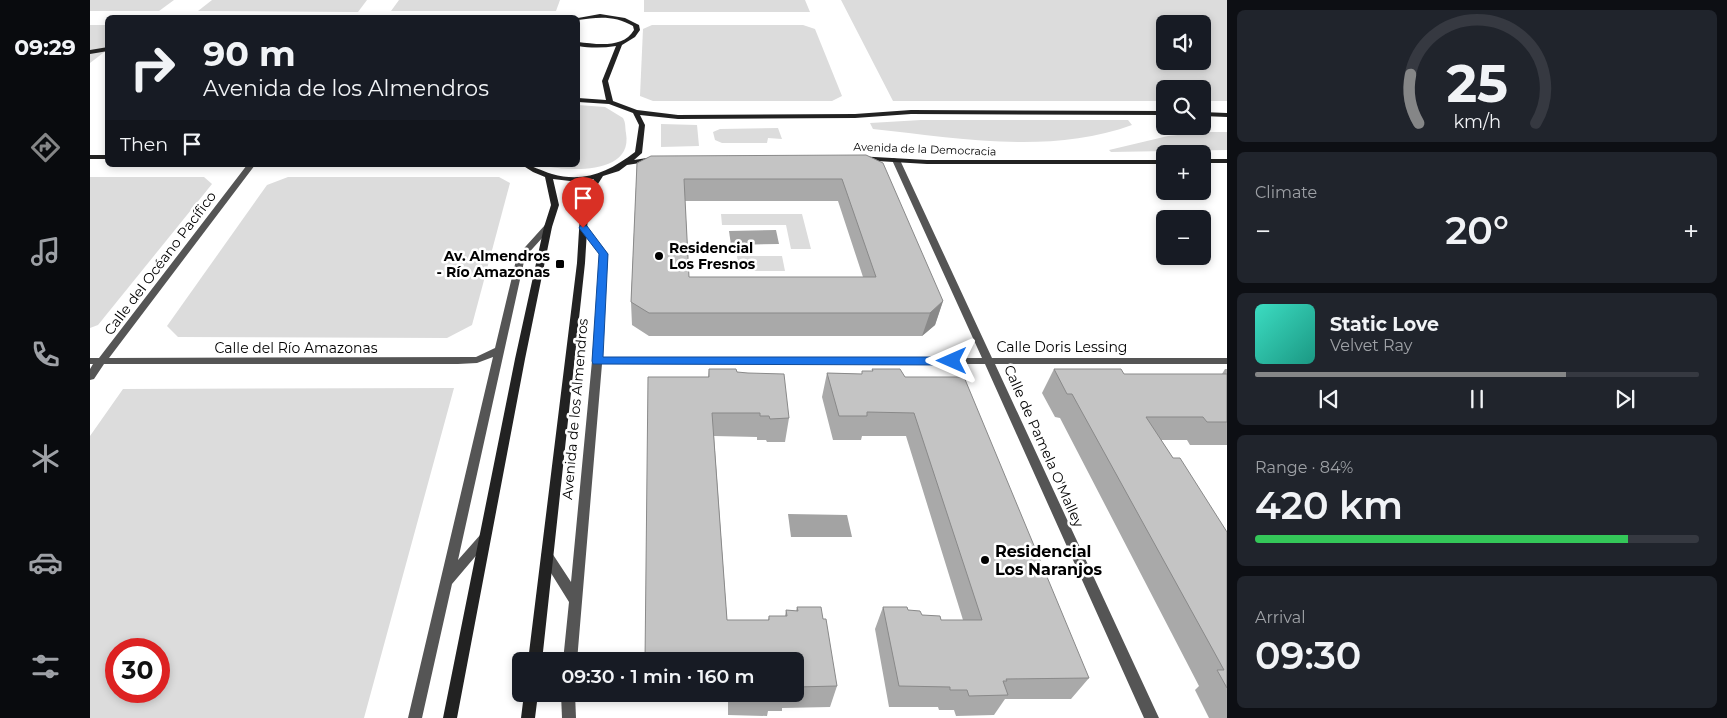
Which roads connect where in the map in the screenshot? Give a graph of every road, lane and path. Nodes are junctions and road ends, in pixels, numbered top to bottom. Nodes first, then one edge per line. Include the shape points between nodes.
1 (580, 19) edge
2 (620, 43) junction
3 (580, 44) edge
4 (105, 49) edge
5 (90, 52) edge
6 (580, 100) edge
7 (610, 102) junction
8 (636, 112) junction
9 (1156, 113) edge
10 (1211, 114) edge
11 (1227, 115) edge
12 (90, 157) edge
13 (105, 157) edge
14 (660, 158) edge
15 (853, 158) edge
16 (896, 160) junction
17 (1211, 161) edge
18 (1227, 161) edge
19 (1156, 162) edge
20 (625, 163) junction
21 (249, 167) edge
22 (530, 167) edge
23 (549, 176) junction
24 (600, 176) junction
25 (548, 227) junction
26 (583, 228) junction
27 (499, 350) junction
28 (90, 361) edge
29 (102, 361) junction
30 (597, 361) junction
31 (989, 361) junction
32 (1227, 361) edge
33 (90, 376) edge
34 (485, 538) junction
35 (547, 557) junction
36 (446, 582) junction
37 (575, 600) junction
38 (536, 652) edge
39 (571, 652) edge
40 (530, 702) edge
41 (568, 702) edge
42 (415, 718) edge
43 (450, 718) edge
44 (528, 718) edge
45 (569, 718) edge
46 (1152, 718) edge

1 - 2 street via 608,16 636,25 636,34
2 - 3 street
2 - 7 street via 605,82
4 - 5 street
6 - 7 street
7 - 8 street
8 - 9 street via 678,117 855,116 911,112
8 - 20 street via 642,125 638,153
10 - 11 street
12 - 13 street
14 - 20 street
15 - 16 street, Avenida de la Democracia
16 - 19 street, Avenida de la Democracia
16 - 31 street, Calle de Pamela O'Malley
17 - 18 street
20 - 24 street
21 - 29 street, Calle del Océano Pacífico
22 - 23 street
23 - 24 street
23 - 25 street via 555,205
24 - 26 street, Avenida de los Almendros via 585,198
25 - 27 street via 521,256
25 - 34 street
26 - 30 street, Avenida de los Almendros via 604,254
26 - 35 street, Avenida de los Almendros
27 - 29 street, Calle del Río Amazonas via 478,360 458,361
27 - 36 street
28 - 29 street, Calle del Río Amazonas
29 - 33 street, Calle del Océano Pacífico
30 - 31 street, Calle Doris Lessing
30 - 37 street, Avenida de los Almendros
31 - 32 street, Calle Doris Lessing
31 - 46 street, Calle de Pamela O'Malley
34 - 36 street
34 - 43 street
35 - 37 street
35 - 38 street, Avenida de los Almendros
36 - 42 street
37 - 39 street, Avenida de los Almendros
40 - 44 street
41 - 45 street

